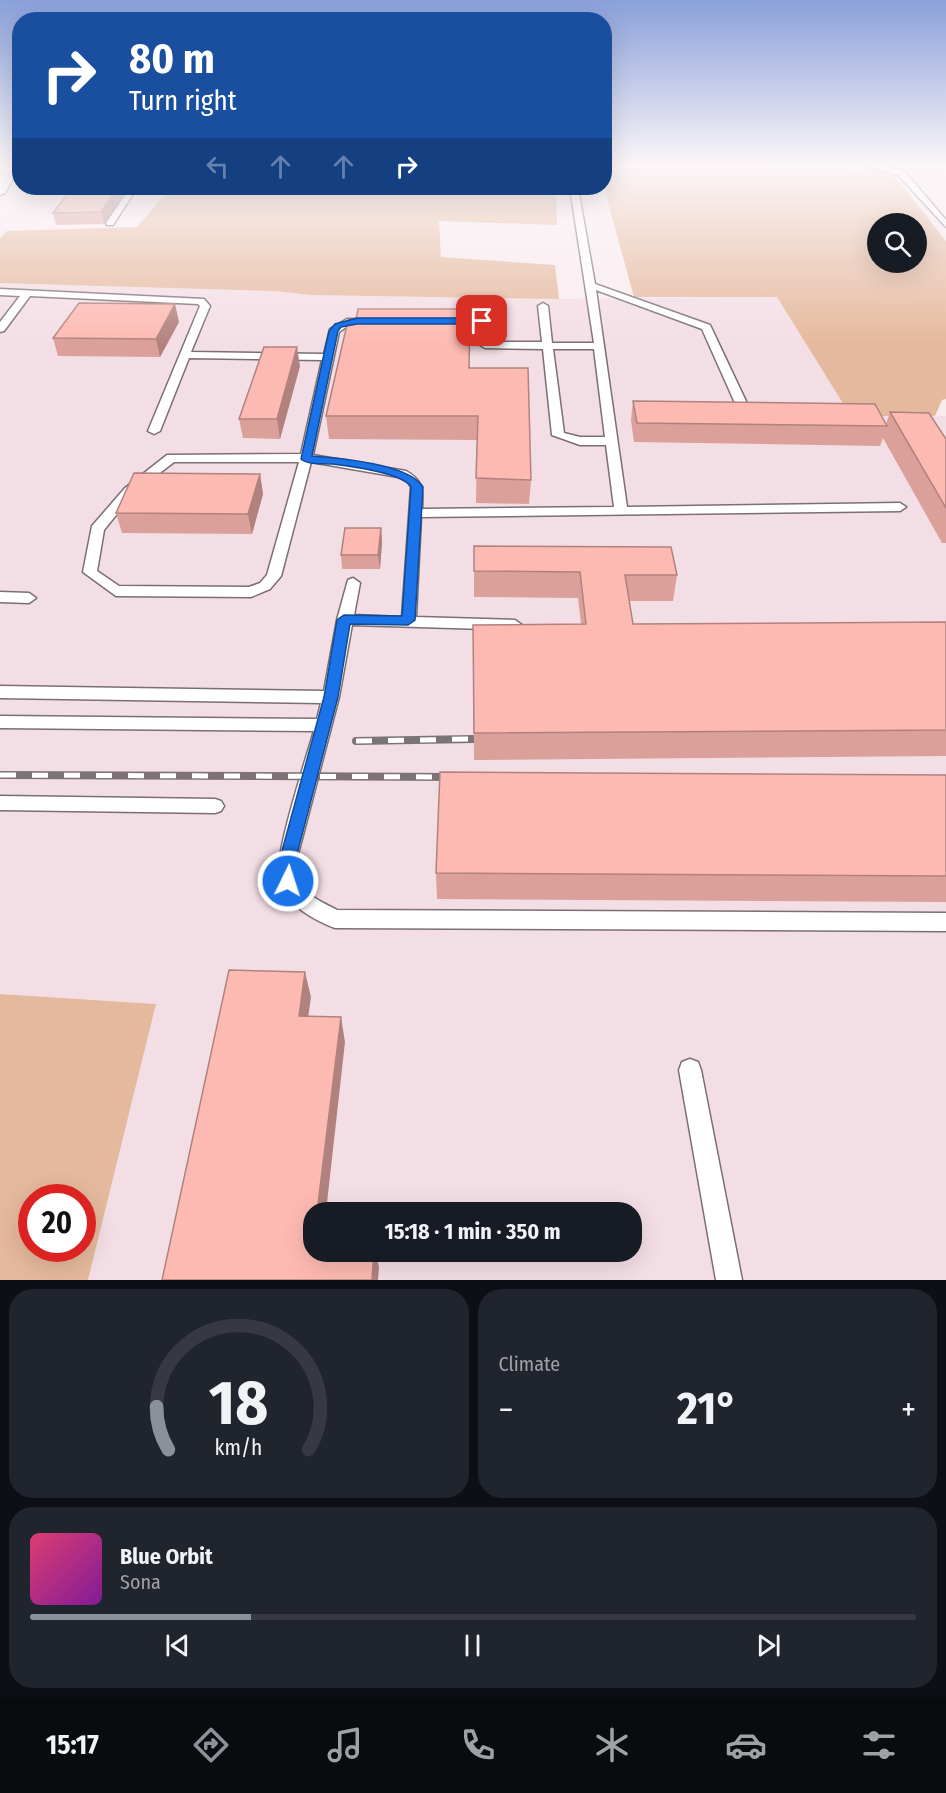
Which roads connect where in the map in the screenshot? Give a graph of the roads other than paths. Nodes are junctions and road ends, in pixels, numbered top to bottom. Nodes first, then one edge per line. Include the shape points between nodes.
1 (580, 225) edge
2 (590, 285) junction
3 (0, 292) edge
4 (27, 293) junction
5 (543, 306) dead end
6 (380, 321) edge
7 (436, 321) edge
8 (482, 321) dead end
9 (0, 329) edge
10 (485, 345) dead end
11 (548, 346) junction
12 (600, 346) junction
13 (185, 355) junction
14 (329, 357) junction
15 (745, 412) edge
16 (154, 431) dead end
17 (612, 441) junction
18 (306, 459) junction
19 (900, 507) dead end
20 (621, 511) junction
21 (414, 513) junction
22 (353, 583) dead end
23 (0, 597) edge
24 (29, 598) dead end
25 (344, 620) junction
26 (408, 620) junction
27 (515, 625) edge
28 (0, 692) edge
29 (331, 697) junction
30 (0, 722) edge
31 (324, 725) junction
32 (0, 803) edge
33 (215, 806) dead end
34 (946, 922) edge
35 (690, 1070) dead end
36 (729, 1280) edge

1 - 2 lane
2 - 12 lane
2 - 15 lane via 706,327
3 - 4 lane
4 - 9 lane
4 - 13 lane via 201,301 206,306
5 - 11 lane
6 - 14 lane via 338,326 333,331
7 - 8 lane
10 - 11 lane
11 - 12 lane
11 - 17 lane via 558,435 580,441
12 - 17 lane
13 - 14 lane
13 - 16 lane
14 - 18 lane
17 - 20 lane
18 - 18 lane via 274,576 265,586 250,592 116,591 90,572 97,529 129,491 171,458
18 - 21 lane via 402,474 417,487
19 - 20 lane
20 - 21 lane
21 - 26 lane
22 - 25 lane
23 - 24 lane
25 - 26 lane
25 - 29 lane
26 - 27 lane
28 - 29 lane
29 - 31 lane
30 - 31 lane
31 - 34 lane via 288,858 288,881 304,902 335,919
32 - 33 lane
35 - 36 lane

